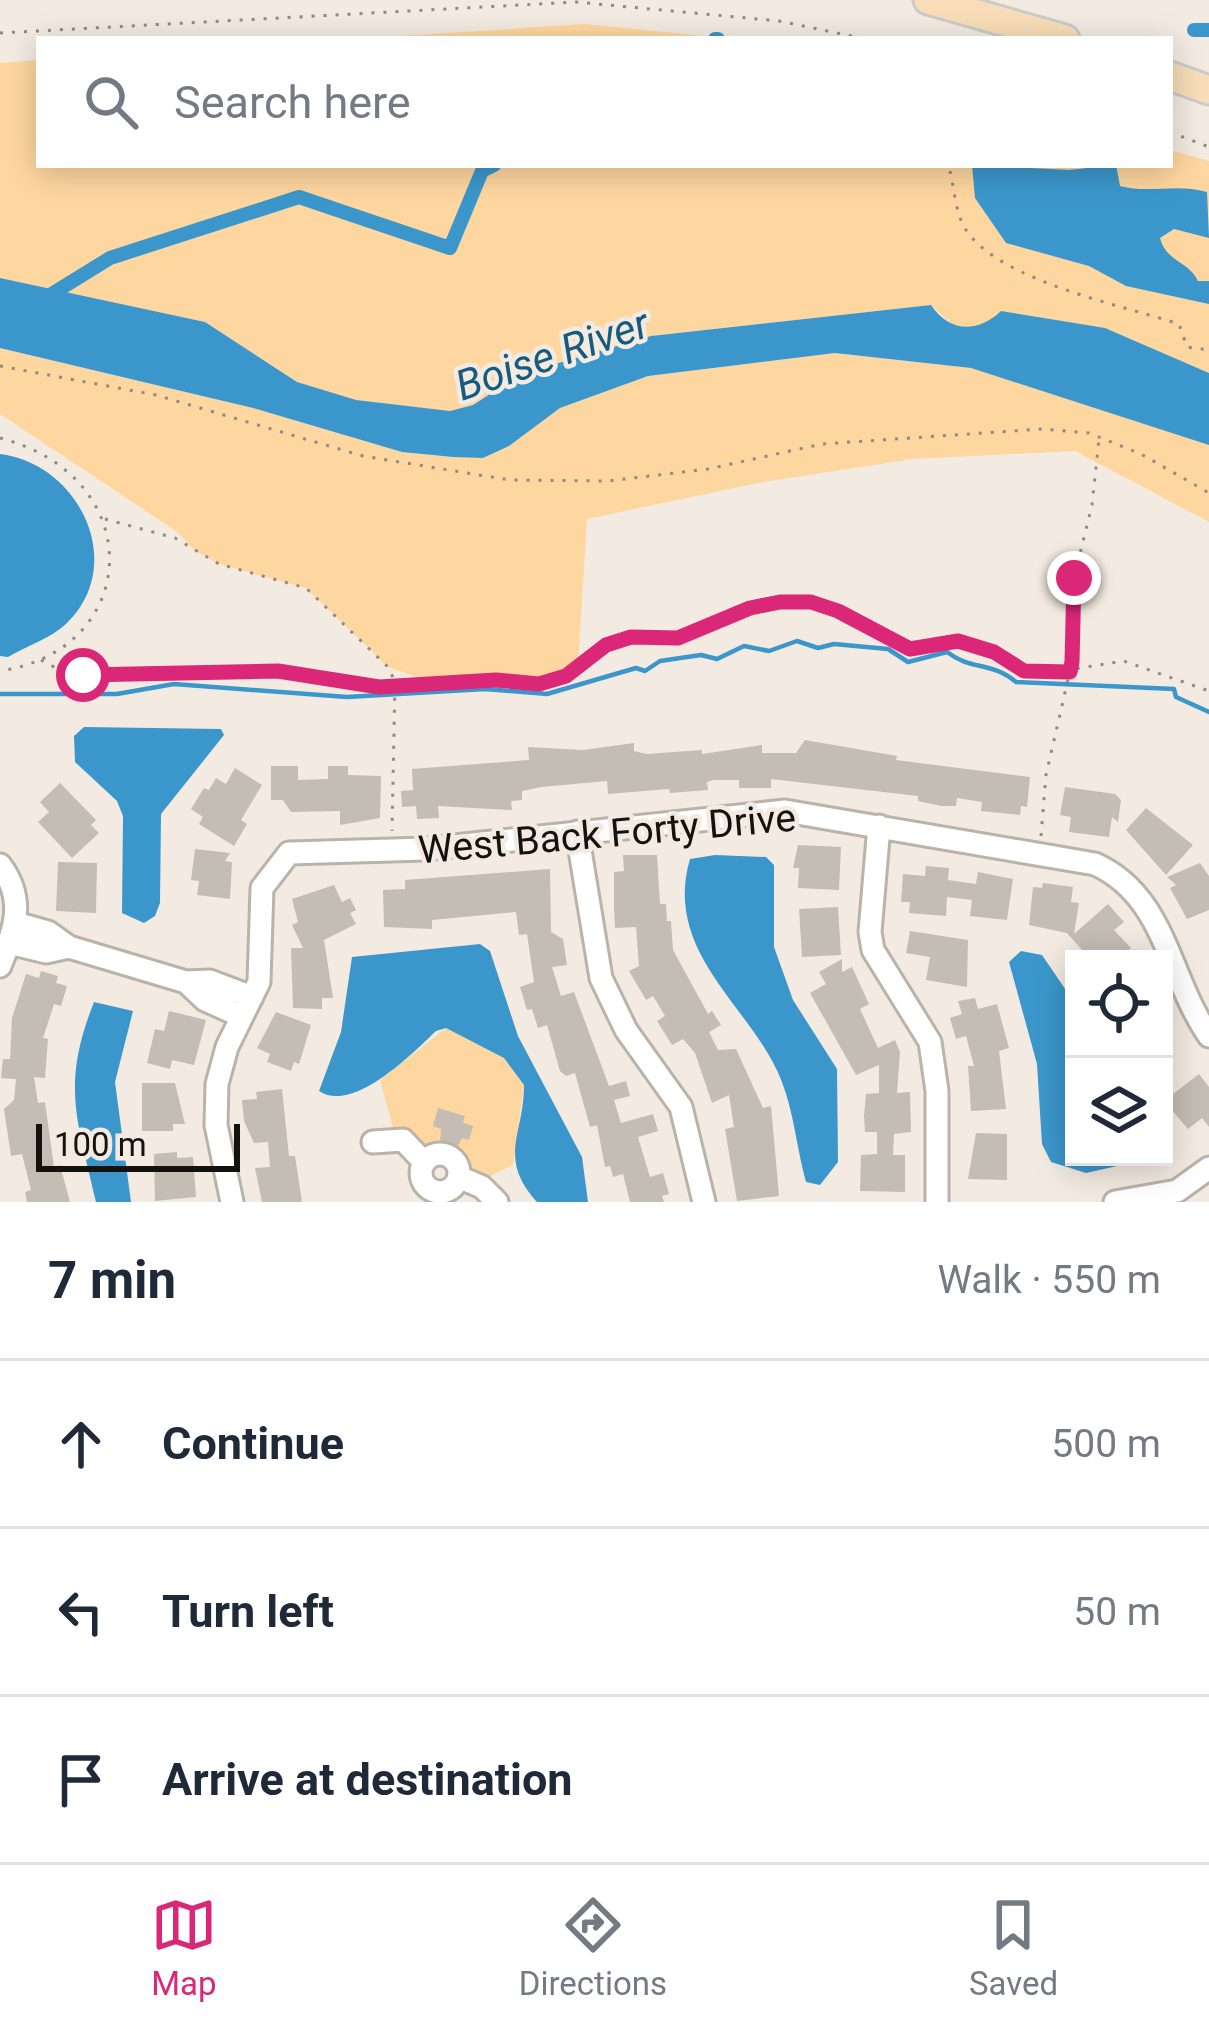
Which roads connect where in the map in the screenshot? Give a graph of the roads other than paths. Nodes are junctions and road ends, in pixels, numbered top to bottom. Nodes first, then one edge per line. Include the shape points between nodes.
1 (928, 0) edge
2 (1054, 36) edge
3 (1173, 77) edge
4 (1209, 90) edge
5 (879, 826) junction
6 (577, 832) junction
7 (0, 865) edge
8 (13, 933) junction
9 (0, 966) edge
10 (247, 1006) junction
11 (1209, 1036) edge
12 (373, 1142) dead end
13 (1209, 1168) edge
14 (232, 1202) edge
15 (497, 1202) edge
16 (704, 1202) edge
17 (937, 1202) edge
18 (1115, 1202) edge

1 - 2 main road
3 - 4 main road
5 - 6 street, West Back Forty Drive via 785,812
5 - 11 street, West Back Forty Drive via 1095,864 1138,891
5 - 17 street via 870,932 930,1042
6 - 10 street, West Back Forty Drive via 280,859 262,888 260,982
6 - 16 street via 601,978 626,1030 681,1107
7 - 8 street via 16,897
8 - 9 street
8 - 10 street via 49,932 69,947 186,982 210,981
10 - 14 street via 218,1084 216,1125
12 - 15 street via 403,1140 424,1162 448,1155 459,1177
13 - 18 street via 1178,1191

